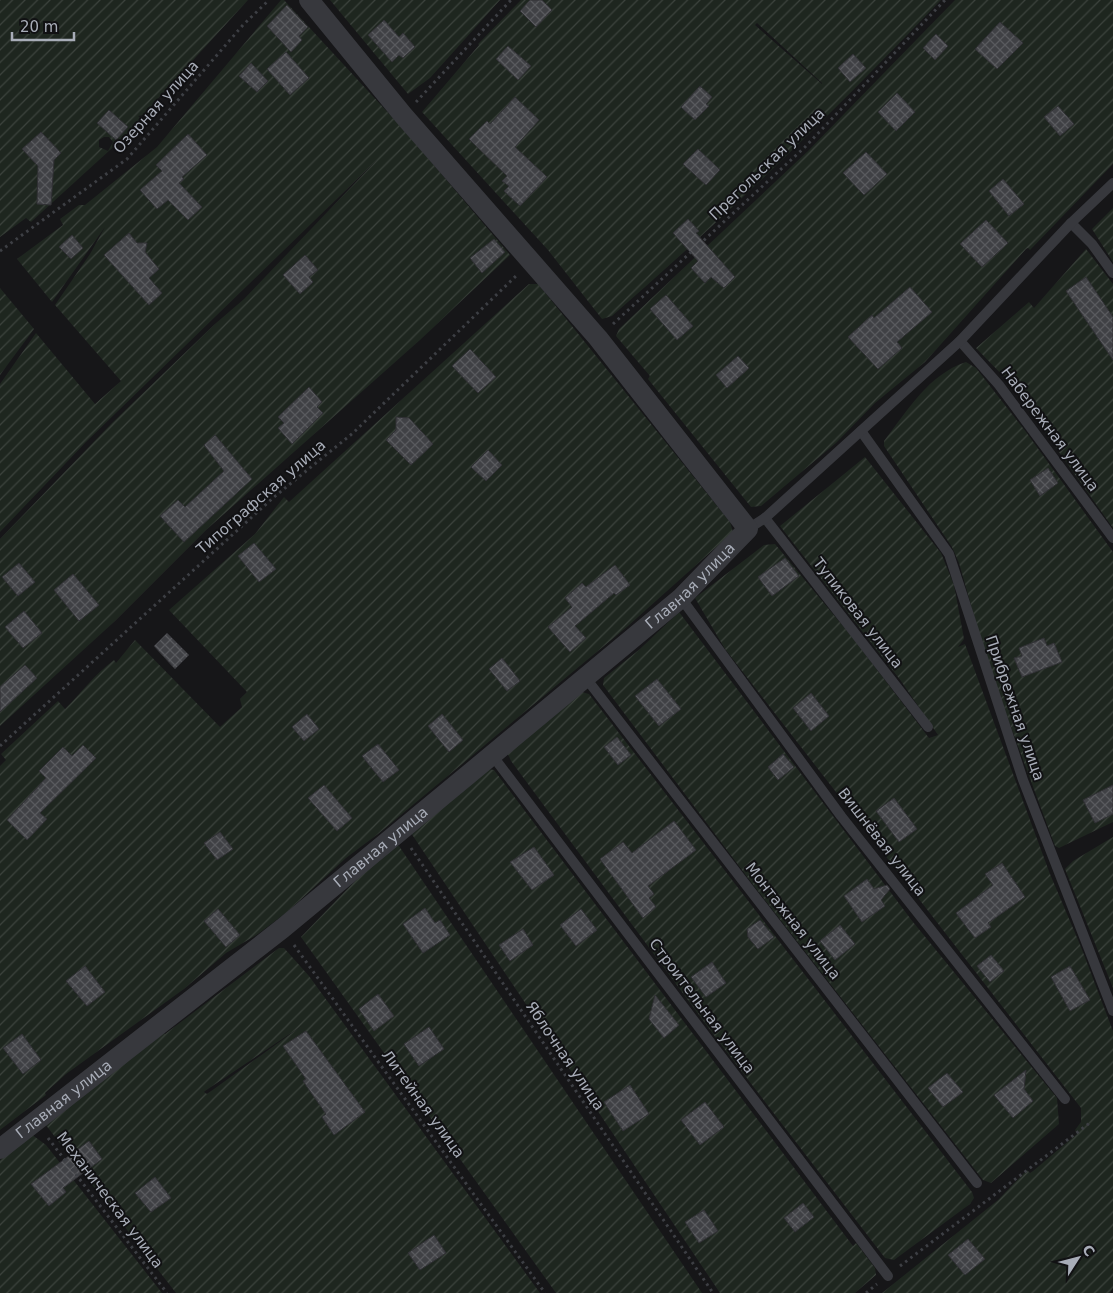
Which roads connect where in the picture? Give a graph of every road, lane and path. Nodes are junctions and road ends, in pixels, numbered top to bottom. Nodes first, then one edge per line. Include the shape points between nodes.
1 (268, 0) edge
2 (309, 0) edge
3 (511, 0) edge
4 (945, 0) edge
5 (403, 115) junction
6 (1113, 183) edge
7 (1071, 224) junction
8 (0, 251) edge
9 (532, 261) junction
10 (1113, 273) edge
11 (598, 338) junction
12 (960, 341) junction
13 (862, 431) junction
14 (765, 518) junction
15 (748, 529) junction
16 (1113, 538) edge
17 (681, 598) junction
18 (585, 677) junction
19 (928, 727) dead end
20 (0, 746) edge
21 (492, 755) junction
22 (399, 831) junction
23 (283, 928) junction
24 (1113, 1010) edge
25 (1065, 1099) dead end
26 (35, 1121) junction
27 (1091, 1122) dead end
28 (0, 1149) edge
29 (977, 1183) dead end
30 (888, 1276) junction
31 (167, 1293) edge
32 (545, 1293) edge
33 (712, 1293) edge
34 (866, 1293) edge

1 - 8 path, Озерная улица via 127,159
2 - 5 street
3 - 5 path
4 - 11 path, Прегольская улица via 805,147
5 - 9 street
6 - 7 lane
7 - 10 lane via 1092,244
7 - 12 lane
9 - 11 street
9 - 20 path, Типографская улица via 353,433 274,497
11 - 15 street
12 - 13 lane
12 - 16 lane, Набережная улица via 999,385
13 - 14 lane
13 - 24 lane, Прибрежная улица via 949,554 1023,780
14 - 15 lane
14 - 19 lane, Тупиковая улица
15 - 17 street, Главная улица
17 - 18 street, Главная улица
17 - 25 lane, Вишнёвая улица via 841,816
18 - 21 street, Главная улица
18 - 29 lane, Монтажная улица
21 - 22 street, Главная улица
21 - 30 lane, Строительная улица
22 - 23 street, Главная улица
22 - 33 path, Яблочная улица
23 - 26 street, Главная улица
23 - 32 path, Литейная улица
26 - 28 street, Главная улица
26 - 31 path, Механическая улица
27 - 30 path
30 - 34 path

